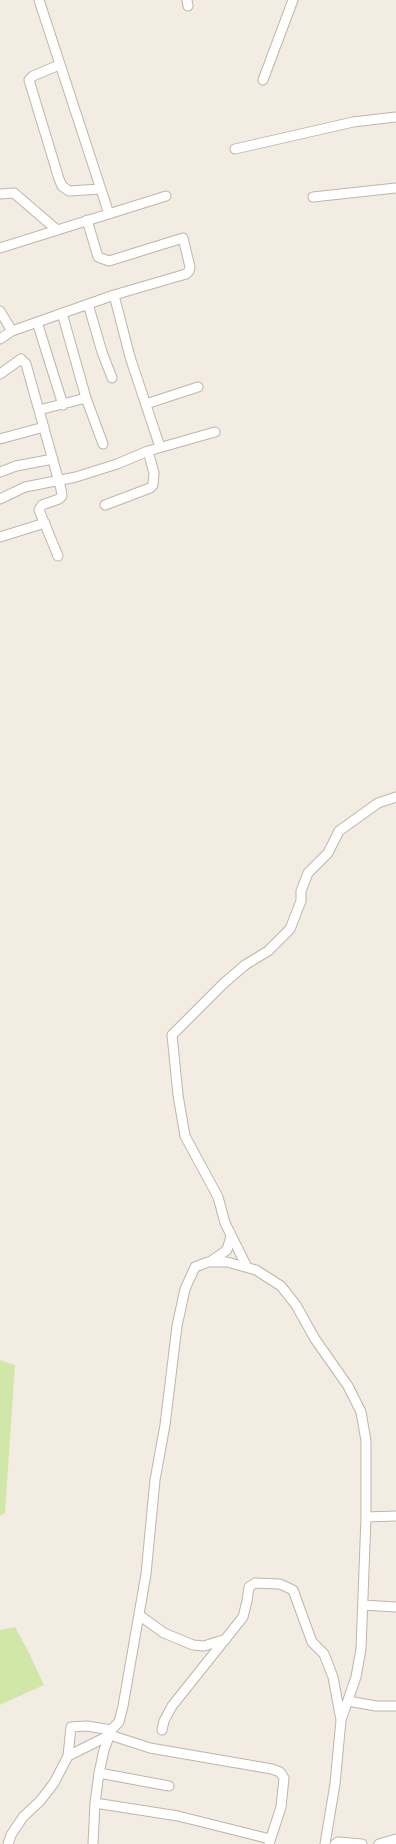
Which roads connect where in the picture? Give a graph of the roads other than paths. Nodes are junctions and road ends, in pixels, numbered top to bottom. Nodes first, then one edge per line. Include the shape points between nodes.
1 (39, 0) edge
2 (293, 0) edge
3 (59, 65) junction
4 (262, 80) dead end
5 (396, 117) edge
6 (235, 149) dead end
7 (396, 188) edge
8 (100, 189) junction
9 (0, 194) edge
10 (166, 196) dead end
11 (313, 197) dead end
12 (108, 214) junction
13 (88, 220) junction
14 (57, 230) junction
15 (0, 248) edge
16 (114, 295) junction
17 (88, 304) junction
18 (0, 310) edge
19 (62, 313) junction
20 (37, 322) junction
21 (12, 331) junction
22 (0, 340) edge
23 (0, 374) edge
24 (112, 378) dead end
25 (198, 387) dead end
26 (86, 398) junction
27 (63, 404) junction
28 (146, 404) junction
29 (39, 410) junction
30 (44, 427) junction
31 (215, 432) dead end
32 (0, 438) edge
33 (103, 444) dead end
34 (160, 447) junction
35 (148, 451) junction
36 (54, 459) junction
37 (0, 472) edge
38 (60, 480) junction
39 (0, 499) edge
40 (106, 505) dead end
41 (45, 523) junction
42 (0, 537) edge
43 (58, 556) dead end
44 (396, 797) edge
45 (231, 1236) junction
46 (208, 1262) junction
47 (247, 1267) junction
48 (396, 1516) edge
49 (366, 1517) junction
50 (364, 1605) junction
51 (396, 1607) edge
52 (139, 1615) junction
53 (226, 1639) junction
54 (348, 1701) junction
55 (396, 1706) edge
56 (341, 1720) junction
57 (162, 1730) dead end
58 (110, 1732) junction
59 (68, 1756) junction
60 (99, 1773) junction
61 (168, 1786) dead end
62 (95, 1803) junction
63 (396, 1839) edge
64 (270, 1842) edge
65 (8, 1844) edge
66 (93, 1844) edge
67 (325, 1844) edge
68 (335, 1844) edge
69 (362, 1844) edge
70 (379, 1844) edge

1 - 3 street
2 - 4 street
3 - 8 street
3 - 8 street via 29,80 58,179 69,190
5 - 6 street via 353,122
7 - 11 street
8 - 12 street
9 - 14 street via 14,193
10 - 12 street
12 - 13 street
13 - 14 street
13 - 16 street via 98,257 109,261 183,238 190,267 186,274
14 - 15 street
16 - 17 street
16 - 28 street
17 - 19 street
17 - 24 street
18 - 21 street
19 - 20 street
19 - 26 street
20 - 21 street
20 - 27 street
21 - 22 street
23 - 29 street via 19,360 24,360
25 - 28 street
26 - 27 street
26 - 33 street
27 - 29 street
28 - 34 street
29 - 30 street
30 - 32 street
30 - 36 street
31 - 34 street
34 - 35 street
35 - 38 street via 117,464
35 - 40 street via 155,479 150,488
36 - 37 street
36 - 38 street
38 - 39 street via 25,487
38 - 41 street via 62,496 40,507
41 - 42 street
41 - 43 street
44 - 45 street via 378,803 339,832 328,854 308,873 290,929 223,984 172,1035 186,1136 218,1197
45 - 46 street via 227,1250
45 - 47 street
46 - 47 street
46 - 52 street via 195,1268 177,1326
47 - 49 street via 282,1286 348,1386 361,1412 366,1441
48 - 49 street
49 - 50 street
50 - 51 street
50 - 54 street via 361,1649
52 - 53 street via 164,1633 193,1645 204,1646
52 - 58 street via 123,1706 119,1722
53 - 56 street via 243,1617 249,1586 255,1583 280,1584 292,1590 312,1642 324,1654 333,1677
53 - 57 street via 172,1706
54 - 55 street
54 - 56 street
56 - 67 street
58 - 59 street
58 - 59 street via 87,1726 71,1727
58 - 60 street
58 - 64 street via 150,1748 280,1772 284,1778 281,1807
59 - 65 street via 54,1783 23,1817
60 - 61 street
60 - 62 street
62 - 64 street via 178,1816
62 - 66 street
63 - 70 street
68 - 69 street

